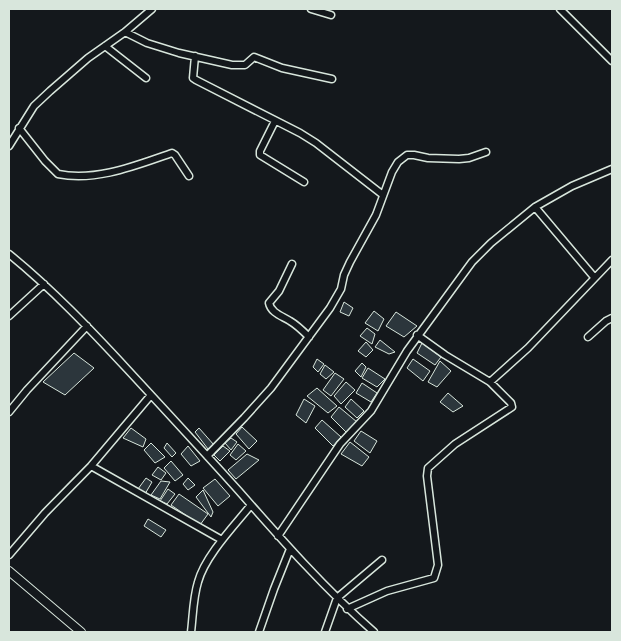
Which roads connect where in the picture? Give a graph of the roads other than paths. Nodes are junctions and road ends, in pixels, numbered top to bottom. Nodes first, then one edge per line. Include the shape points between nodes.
1 (152, 9) edge
2 (311, 9) edge
3 (560, 9) edge
4 (331, 15) dead end
5 (124, 32) junction
6 (105, 46) junction
7 (195, 56) junction
8 (612, 61) edge
9 (146, 78) dead end
10 (332, 79) dead end
11 (275, 121) junction
12 (19, 128) junction
13 (9, 146) edge
14 (486, 152) dead end
15 (612, 169) edge
16 (189, 176) dead end
17 (304, 182) dead end
18 (383, 195) junction
19 (535, 207) junction
20 (9, 254) edge
21 (612, 260) edge
22 (292, 264) dead end
23 (594, 278) junction
24 (44, 284) junction
25 (9, 316) edge
26 (612, 318) edge
27 (87, 326) junction
28 (417, 336) junction
29 (309, 337) junction
30 (588, 337) dead end
31 (490, 382) junction
32 (151, 394) junction
33 (9, 412) edge
34 (207, 456) junction
35 (91, 466) junction
36 (251, 505) junction
37 (278, 536) junction
38 (222, 540) junction
39 (290, 549) junction
40 (9, 555) edge
41 (382, 560) dead end
42 (9, 571) edge
43 (337, 598) junction
44 (347, 609) junction
45 (82, 632) edge
46 (192, 632) edge
47 (259, 632) edge
48 (325, 632) edge
49 (374, 632) edge

1 - 5 street
2 - 4 street
3 - 8 street
5 - 6 street
5 - 7 street
6 - 9 street
6 - 12 street via 34,106
7 - 10 street via 242,66 252,58 258,58 282,68
7 - 11 street via 193,78
11 - 17 street via 260,155
11 - 18 street via 316,144
12 - 13 street
12 - 16 street via 58,174 86,176 122,170 172,153
14 - 18 street via 460,159 407,155 392,172
15 - 19 street
18 - 29 street via 344,275 341,288
19 - 23 street
19 - 28 street via 472,262
20 - 24 street
21 - 23 street
22 - 29 street via 269,306
23 - 31 street via 528,348
24 - 25 street
24 - 27 street
26 - 30 street
27 - 32 street
27 - 33 street
28 - 31 street
28 - 37 street via 371,411 336,450
29 - 34 street via 271,388
31 - 44 street via 511,403 511,408 455,444 428,468 438,564 434,578 387,591
32 - 34 street
32 - 35 street
34 - 36 street
35 - 38 street
35 - 40 street
36 - 37 street
36 - 38 street
37 - 39 street
38 - 46 street via 197,582
39 - 43 street
39 - 47 street
41 - 43 street
42 - 45 street
43 - 44 street
43 - 48 street
44 - 49 street

